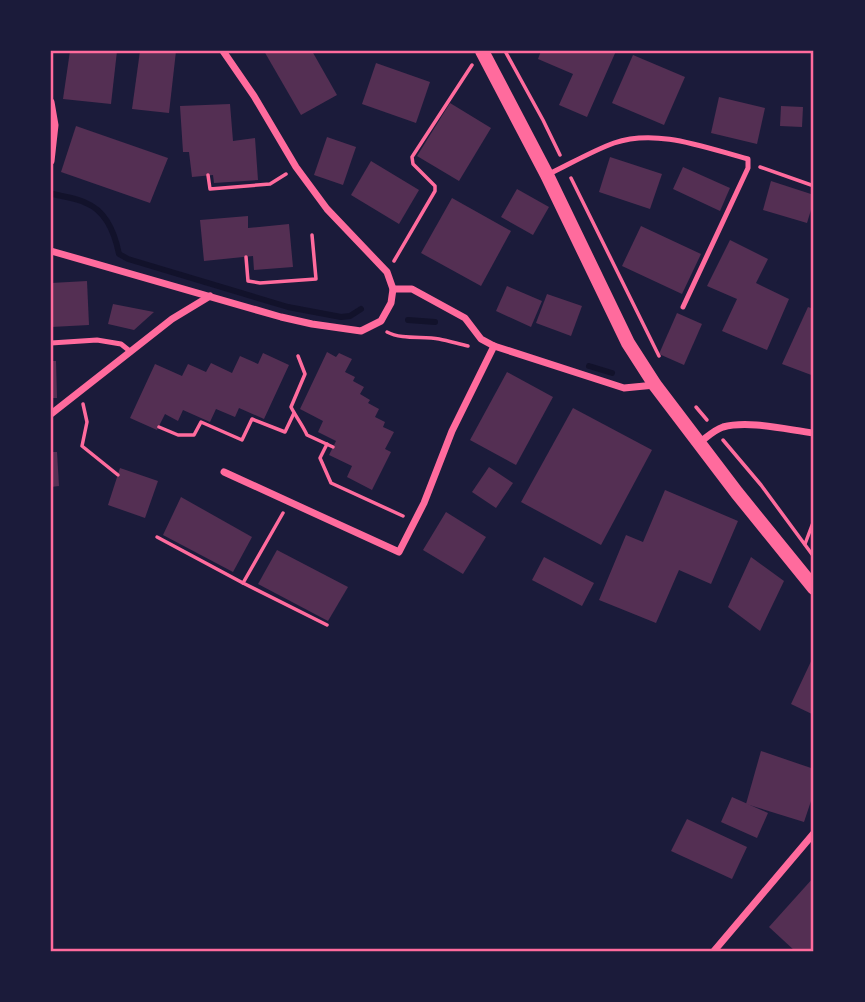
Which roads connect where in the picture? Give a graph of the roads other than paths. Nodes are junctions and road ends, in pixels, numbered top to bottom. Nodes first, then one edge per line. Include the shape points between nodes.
1 (223, 51) edge
2 (482, 51) edge
3 (51, 102) edge
4 (51, 161) edge
5 (547, 175) junction
6 (51, 251) edge
7 (393, 289) junction
8 (210, 296) junction
9 (683, 307) dead end
10 (51, 343) edge
11 (492, 349) junction
12 (131, 352) junction
13 (654, 386) junction
14 (51, 414) edge
15 (814, 433) edge
16 (699, 443) junction
17 (224, 472) dead end
18 (814, 588) edge
19 (814, 833) edge
20 (714, 951) edge

1 - 7 street via 296,167 327,209 387,272
2 - 5 main road
3 - 4 street via 55,125
5 - 9 lane via 636,138 658,137 748,159 748,168
5 - 13 main road via 628,343
6 - 8 street
7 - 8 street via 391,303 379,322 361,331 285,318
7 - 11 street via 412,289 465,318
8 - 12 street
10 - 12 lane via 97,340 121,344
11 - 13 street via 624,388
11 - 17 street via 399,552
12 - 14 street
13 - 16 main road
15 - 16 street via 750,425 725,427
16 - 18 main road
19 - 20 street

